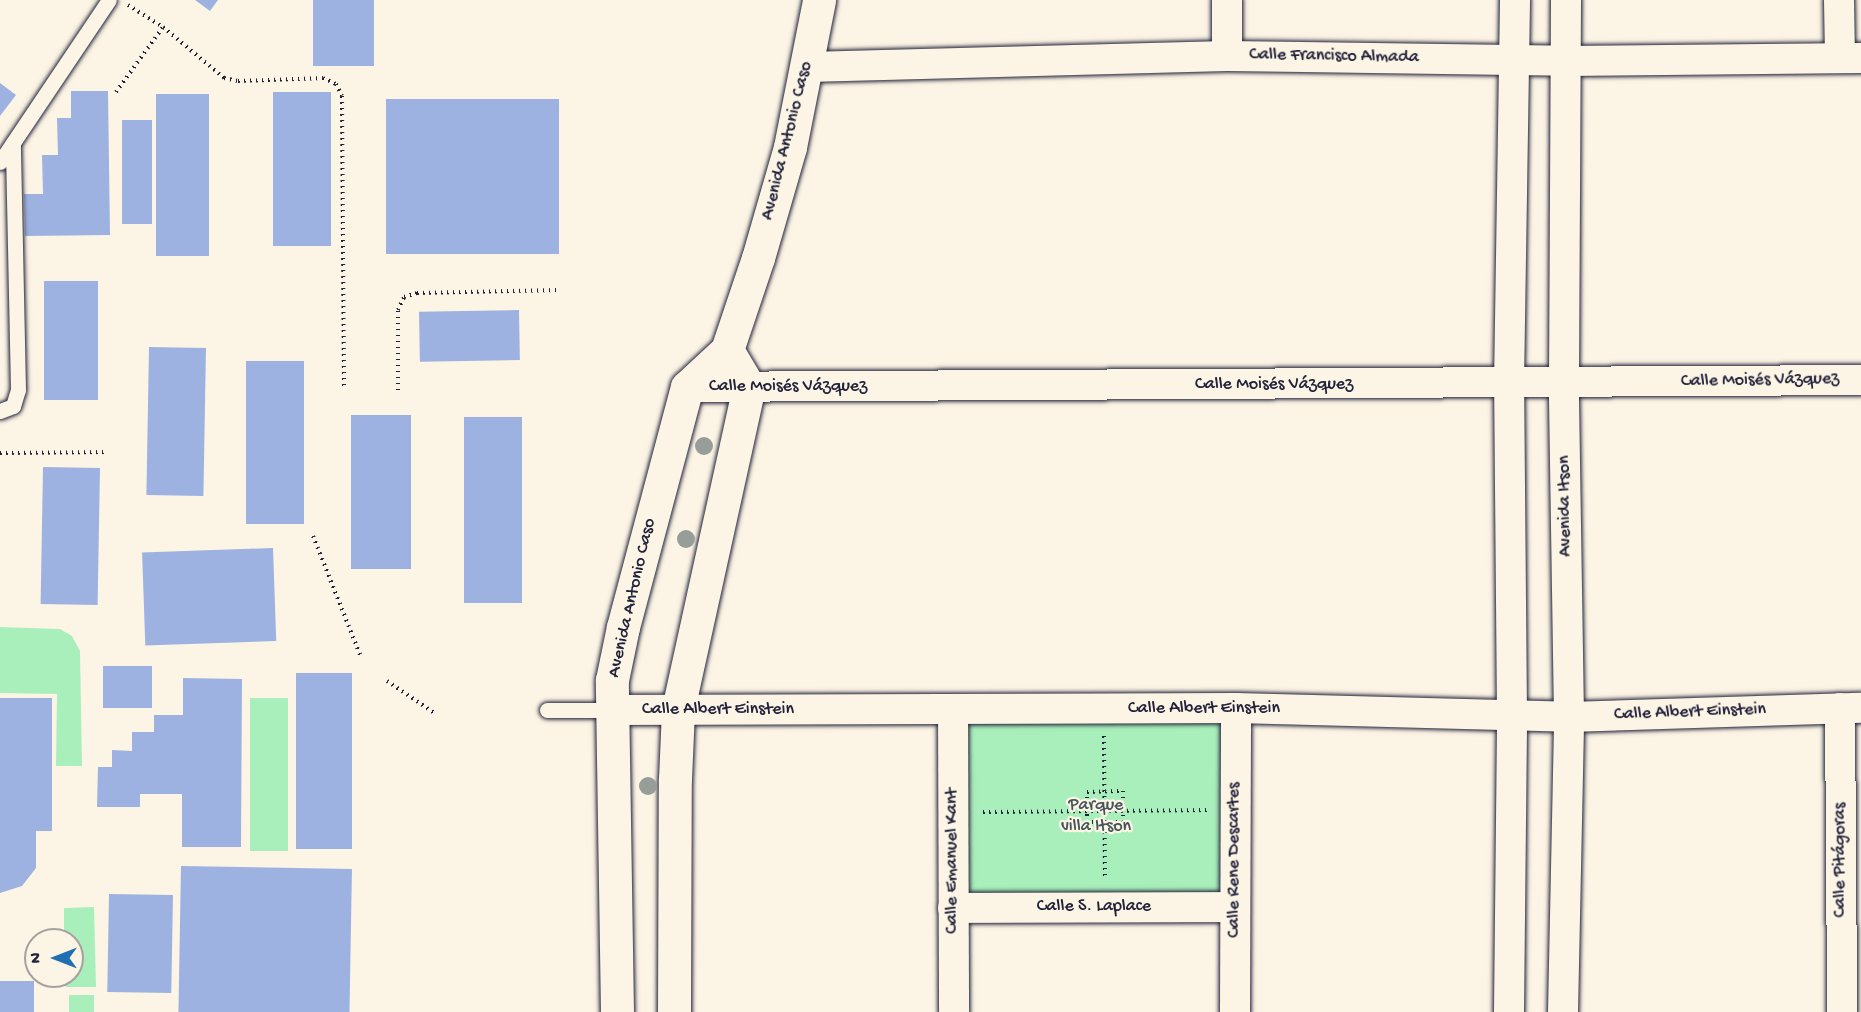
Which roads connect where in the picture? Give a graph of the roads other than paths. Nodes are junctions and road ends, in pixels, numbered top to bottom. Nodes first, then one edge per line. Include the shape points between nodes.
1 (109, 0) edge
2 (819, 0) edge
3 (1227, 0) edge
4 (1515, 0) edge
5 (1566, 0) edge
6 (1839, 0) edge
7 (1227, 56) junction
8 (1850, 57) edge
9 (1516, 59) junction
10 (1568, 61) junction
11 (807, 67) junction
12 (13, 143) junction
13 (0, 162) edge
14 (727, 350) junction
15 (1861, 380) edge
16 (1564, 383) junction
17 (1509, 384) junction
18 (687, 387) junction
19 (749, 387) junction
20 (0, 411) edge
21 (1236, 708) junction
22 (1851, 708) edge
23 (547, 710) dead end
24 (611, 710) junction
25 (678, 710) junction
26 (952, 710) junction
27 (1512, 715) junction
28 (1569, 717) junction
29 (1235, 907) junction
30 (953, 908) junction
31 (1851, 910) edge
32 (617, 1012) edge
33 (674, 1012) edge
34 (954, 1012) edge
35 (1235, 1012) edge
36 (1509, 1012) edge
37 (1563, 1012) edge
38 (1842, 1012) edge

1 - 12 lane
2 - 11 street, Avenida Antonio Caso
3 - 7 street
4 - 9 street
5 - 10 street, Avenida Itson
6 - 8 street
7 - 9 street, Calle Francisco Almada
7 - 11 street, Calle Francisco Almada
8 - 10 street, Calle Francisco Almada
9 - 10 street, Calle Francisco Almada
9 - 17 street
10 - 16 street, Avenida Itson
11 - 14 street, Avenida Antonio Caso via 790,147
12 - 13 lane
12 - 20 lane via 18,390 13,406
14 - 18 street, Avenida Antonio Caso
14 - 19 street
15 - 16 street, Calle Moisés Vázquez
16 - 17 street, Calle Moisés Vázquez
16 - 28 street, Avenida Itson
17 - 19 street, Calle Moisés Vázquez
17 - 27 street
18 - 19 street, Calle Moisés Vázquez
18 - 24 street, Avenida Antonio Caso via 623,627 612,680
19 - 25 street
21 - 26 street, Calle Albert Einstein
21 - 27 street, Calle Albert Einstein
21 - 29 street, Calle Rene Descartes
22 - 28 street, Calle Albert Einstein
22 - 31 street, Calle Pitágoras
23 - 24 lane, Calle Albert Einstein
24 - 25 street, Calle Albert Einstein
24 - 32 street, Avenida Antonio Caso
25 - 26 street, Calle Albert Einstein
25 - 33 street
26 - 30 street, Calle Emanuel Kant
27 - 28 street, Calle Albert Einstein
27 - 36 street
28 - 37 street, Avenida Itson
29 - 30 street, Calle S. Laplace
29 - 35 street, Calle Rene Descartes
30 - 34 street, Calle Emanuel Kant
31 - 38 street, Calle Pitágoras

